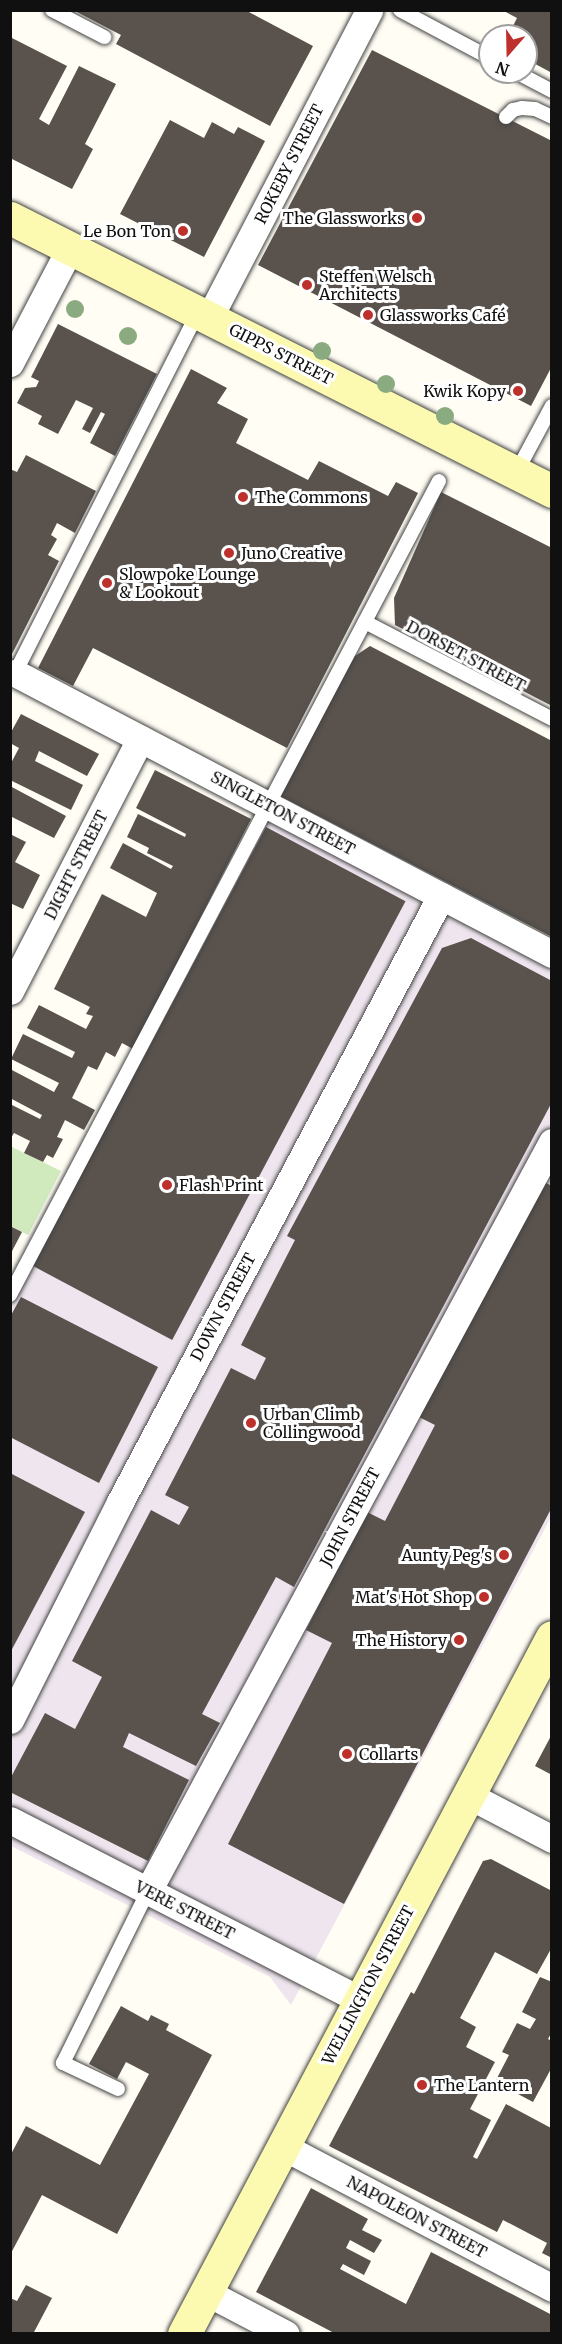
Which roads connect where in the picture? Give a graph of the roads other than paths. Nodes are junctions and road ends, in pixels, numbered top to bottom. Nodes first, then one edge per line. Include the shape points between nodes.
1 (52, 10) edge
2 (369, 10) edge
3 (400, 10) edge
4 (104, 37) dead end
5 (478, 52) edge
6 (538, 84) edge
7 (552, 91) edge
8 (506, 117) dead end
9 (552, 117) edge
10 (10, 218) edge
11 (70, 248) junction
12 (204, 315) junction
13 (10, 363) edge
14 (552, 406) edge
15 (516, 473) junction
16 (439, 481) dead end
17 (552, 491) edge
18 (365, 622) junction
19 (13, 678) edge
20 (552, 719) edge
21 (141, 738) junction
22 (267, 805) junction
23 (441, 896) junction
24 (552, 954) edge
25 (10, 991) edge
26 (552, 1142) edge
27 (10, 1296) edge
28 (552, 1637) edge
29 (10, 1720) edge
30 (468, 1795) junction
31 (10, 1820) edge
32 (552, 1839) edge
33 (148, 1891) junction
34 (360, 2000) junction
35 (118, 2090) dead end
36 (282, 2146) junction
37 (552, 2288) edge
38 (206, 2292) junction
39 (184, 2334) edge
40 (286, 2334) edge

1 - 4 lane
2 - 12 street, ROKEBY STREET
3 - 5 lane
6 - 7 lane
8 - 9 lane via 522,108 536,109
10 - 11 street, GIPPS STREET
11 - 12 street, GIPPS STREET
11 - 13 street
12 - 15 street, GIPPS STREET
12 - 19 lane
14 - 15 lane
15 - 17 street, GIPPS STREET
16 - 18 lane
18 - 20 lane, DORSET STREET
18 - 22 lane
19 - 21 street, SINGLETON STREET
21 - 22 street, SINGLETON STREET
21 - 25 street, DIGHT STREET
22 - 23 street, SINGLETON STREET
22 - 27 lane
23 - 24 street, SINGLETON STREET
23 - 29 street, DOWN STREET via 120,1502
26 - 33 street, JOHN STREET
28 - 30 street, WELLINGTON STREET
30 - 32 street
30 - 34 street, WELLINGTON STREET
31 - 33 street, VERE STREET
33 - 34 street, VERE STREET
33 - 35 lane via 63,2063
34 - 36 street, WELLINGTON STREET
36 - 37 street, NAPOLEON STREET
36 - 38 street, WELLINGTON STREET
38 - 39 street, WELLINGTON STREET
38 - 40 street

